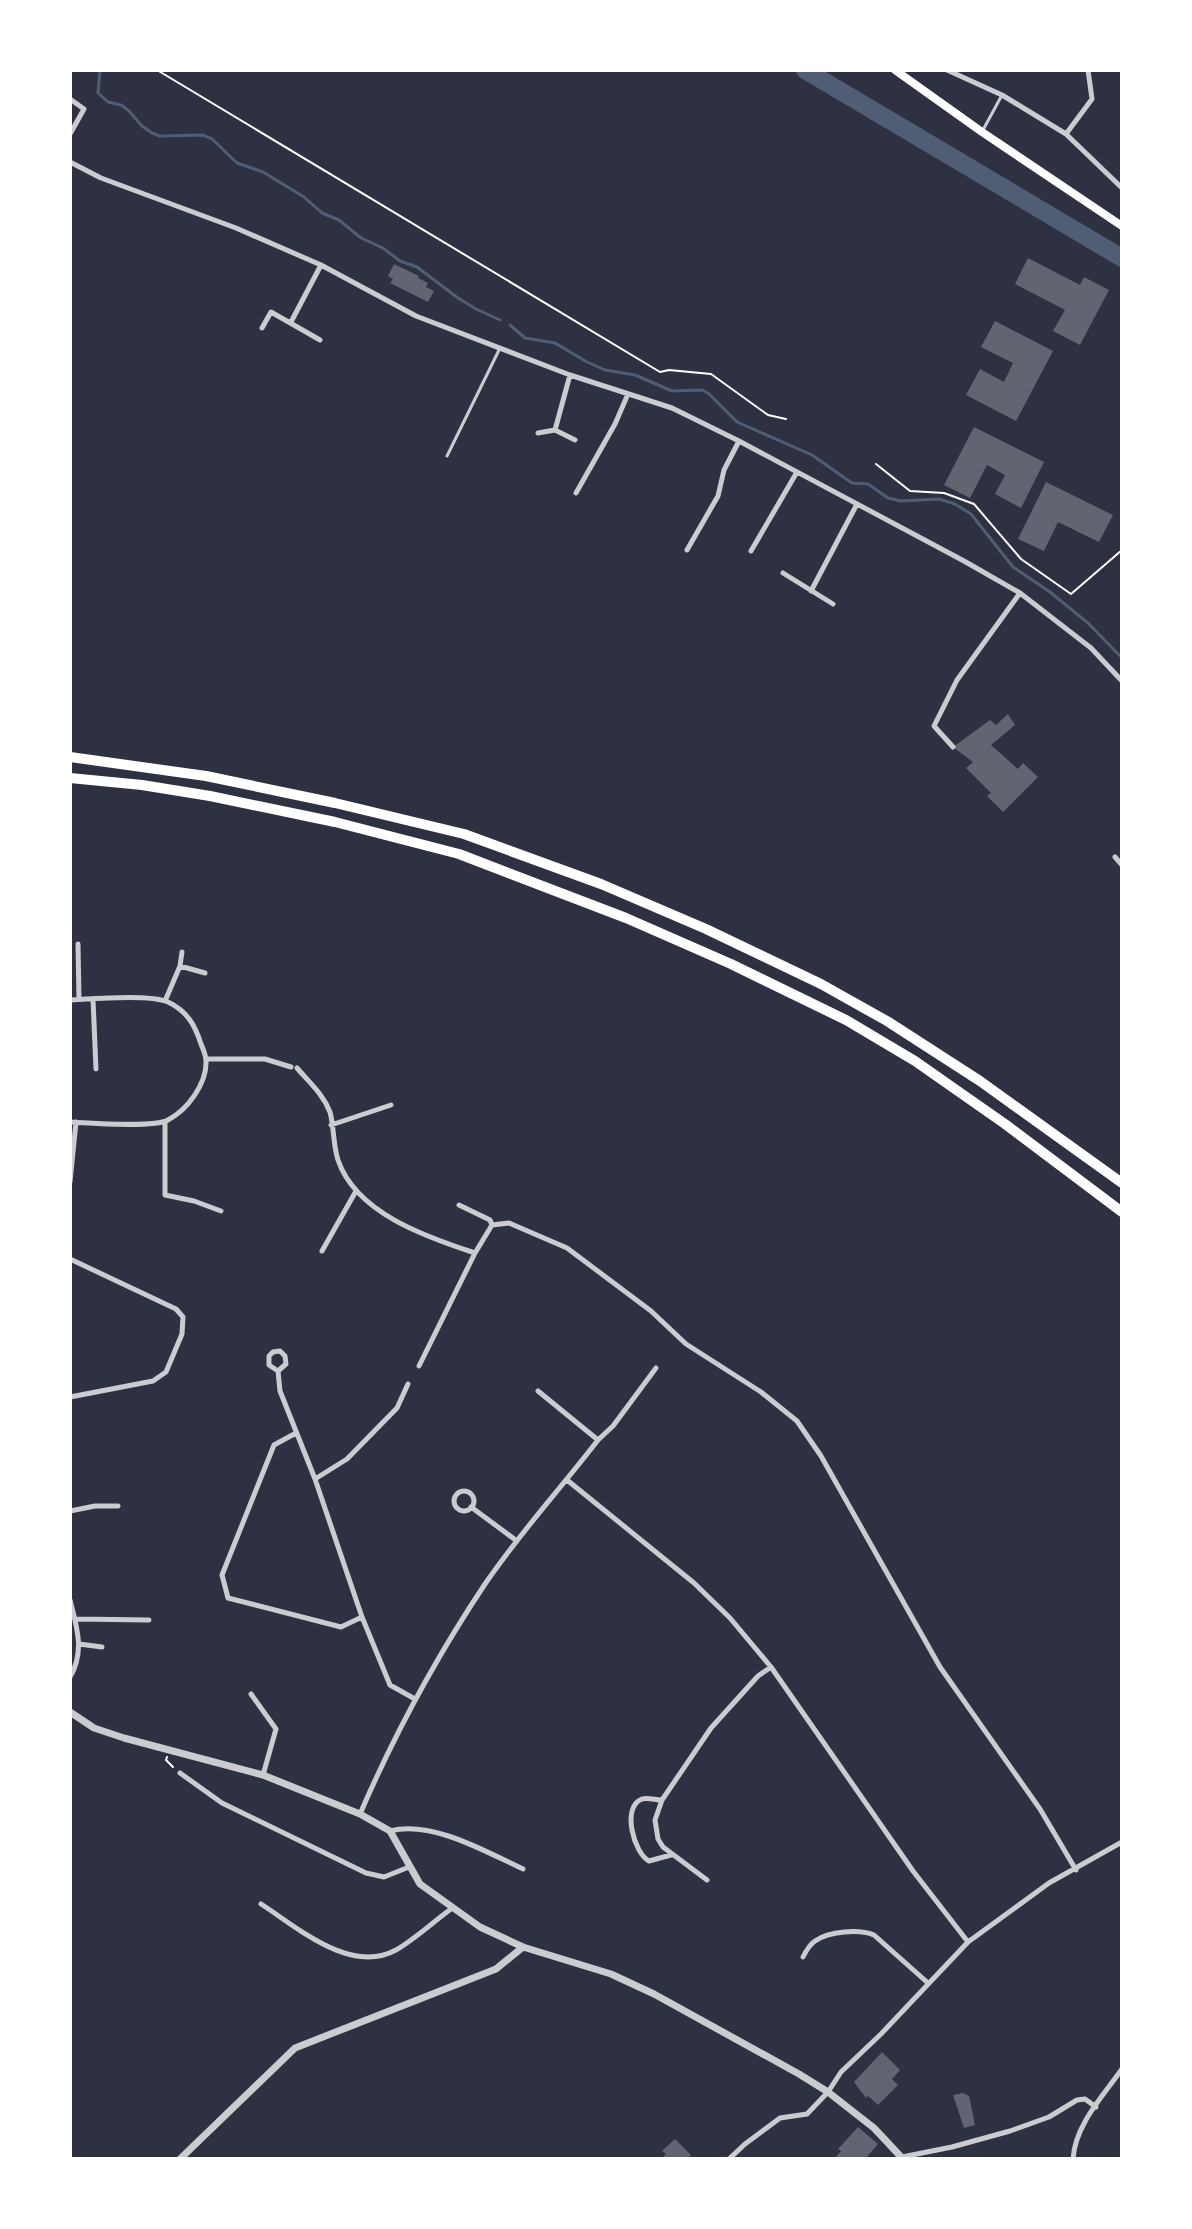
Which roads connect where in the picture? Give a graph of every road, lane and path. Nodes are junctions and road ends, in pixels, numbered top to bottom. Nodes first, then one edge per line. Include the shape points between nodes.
1 (157, 70) edge
2 (895, 70) edge
3 (947, 70) edge
4 (1088, 70) edge
5 (1002, 95) junction
6 (70, 99) edge
7 (982, 132) junction
8 (70, 134) edge
9 (1066, 134) junction
10 (70, 162) edge
11 (1122, 188) edge
12 (1122, 226) edge
13 (321, 265) junction
14 (291, 322) junction
15 (262, 328) dead end
16 (320, 340) dead end
17 (500, 347) junction
18 (570, 375) junction
19 (628, 394) junction
20 (786, 419) dead end
21 (555, 430) junction
22 (538, 433) dead end
23 (575, 440) dead end
24 (739, 441) junction
25 (447, 456) dead end
26 (876, 464) dead end
27 (797, 472) junction
28 (576, 493) dead end
29 (857, 504) junction
30 (687, 550) dead end
31 (1122, 550) edge
32 (751, 551) dead end
33 (783, 573) dead end
34 (811, 591) junction
35 (1020, 593) junction
36 (833, 604) dead end
37 (1122, 681) edge
38 (953, 747) dead end
39 (70, 757) edge
40 (70, 778) edge
41 (1115, 857) dead end
42 (1122, 865) edge
43 (78, 944) dead end
44 (182, 952) dead end
45 (180, 966) junction
46 (205, 973) dead end
47 (79, 999) junction
48 (93, 999) junction
49 (70, 1000) edge
50 (165, 1001) junction
51 (207, 1059) junction
52 (96, 1069) dead end
53 (391, 1105) dead end
54 (73, 1122) edge
55 (165, 1122) junction
56 (331, 1125) junction
57 (70, 1182) edge
58 (1122, 1183) edge
59 (356, 1191) junction
60 (459, 1205) dead end
61 (221, 1211) dead end
62 (1122, 1212) edge
63 (492, 1225) junction
64 (322, 1251) dead end
65 (475, 1253) junction
66 (70, 1259) edge
67 (419, 1366) dead end
68 (656, 1368) dead end
69 (278, 1371) dead end
70 (408, 1384) dead end
71 (538, 1391) dead end
72 (70, 1397) edge
73 (296, 1433) junction
74 (598, 1440) junction
75 (315, 1479) junction
76 (567, 1480) junction
77 (118, 1506) dead end
78 (471, 1507) dead end
79 (70, 1511) edge
80 (517, 1541) junction
81 (70, 1600) edge
82 (362, 1617) junction
83 (75, 1619) junction
84 (149, 1620) dead end
85 (79, 1644) junction
86 (102, 1647) dead end
87 (771, 1667) junction
88 (70, 1677) edge
89 (251, 1694) dead end
90 (415, 1699) junction
91 (70, 1712) edge
92 (168, 1751) junction
93 (180, 1773) joint
94 (263, 1775) junction
95 (662, 1800) junction
96 (360, 1814) junction
97 (390, 1831) junction
98 (1122, 1842) edge
99 (671, 1855) junction
100 (409, 1867) junction
101 (523, 1869) dead end
102 (1076, 1870) junction
103 (707, 1880) dead end
104 (261, 1904) dead end
105 (451, 1909) junction
106 (968, 1942) junction
107 (523, 1947) junction
108 (803, 1957) dead end
109 (928, 1983) junction
110 (1122, 2069) edge
111 (828, 2092) junction
112 (1096, 2107) junction
113 (902, 2158) edge
114 (180, 2159) edge
115 (729, 2159) edge
116 (1073, 2159) edge

1 - 20 path via 660,372 711,374 768,415
2 - 7 main road
3 - 5 street
4 - 9 street via 1092,99
5 - 7 lane
5 - 9 street
6 - 8 street via 84,109
7 - 12 main road
9 - 11 street
10 - 13 street
13 - 14 street
13 - 17 street via 416,316
14 - 15 street via 271,312
14 - 16 street
17 - 18 street
17 - 25 lane
18 - 19 street
18 - 21 street
19 - 24 street via 672,408
19 - 28 street
21 - 22 street
21 - 23 street
24 - 27 street
24 - 30 street via 718,496
26 - 31 path via 910,491 944,493 974,504 1021,559 1071,594
27 - 29 street
27 - 32 street
29 - 34 street
29 - 35 street
33 - 34 street
34 - 36 street
35 - 37 street via 1091,648
35 - 38 street via 957,680 934,726
39 - 58 highway via 206,776 335,803 464,834 601,884 721,936 887,1021
40 - 62 highway via 210,796 335,822 459,854 626,918 846,1020 915,1061
41 - 42 street
43 - 47 street
44 - 45 street
45 - 46 street
45 - 50 street
47 - 48 street
47 - 49 street
48 - 50 street
48 - 52 street
50 - 51 street via 191,1019
51 - 55 street via 198,1089 185,1108
51 - 56 street via 265,1059 294,1068 317,1090 331,1114
53 - 56 street
54 - 55 street
54 - 57 street
55 - 61 street via 165,1195
56 - 59 street via 337,1157
59 - 64 street
59 - 65 street via 388,1217
60 - 63 street
63 - 65 street
63 - 102 street via 509,1223 567,1248 686,1344 797,1421 940,1667 1040,1809
65 - 67 street
66 - 72 street via 183,1317 182,1334 166,1372 153,1381
68 - 74 street
69 - 73 street
70 - 75 street via 397,1408 347,1459
71 - 74 street
73 - 75 street
73 - 82 street via 274,1445 222,1575 228,1598 341,1627
74 - 76 street
75 - 82 street
76 - 80 street
76 - 87 street via 694,1583
77 - 79 street
78 - 80 street
80 - 90 street
81 - 83 street
82 - 90 street via 390,1685
83 - 84 street
83 - 85 street
85 - 86 street
85 - 88 street
87 - 95 street via 711,1728
87 - 106 street
89 - 94 street via 276,1729
90 - 96 street
91 - 92 street via 94,1728
92 - 93 path via 166,1760
92 - 94 street
93 - 100 street via 222,1803 366,1873 384,1877
94 - 96 street
95 - 99 street via 655,1820 658,1839
95 - 99 street via 636,1804 632,1828 642,1857 649,1861
96 - 97 street
97 - 100 street
97 - 101 street via 425,1830
98 - 102 street
99 - 103 street
100 - 105 street via 420,1884
102 - 106 street via 1049,1883
104 - 105 street via 334,1951 367,1957 394,1951
105 - 107 street
106 - 109 street
107 - 111 street via 611,1974 654,1994
107 - 114 street via 496,1969 295,2048
108 - 109 street via 813,1943 832,1935 867,1932
109 - 111 street
110 - 112 street
111 - 113 street
111 - 115 street via 807,2114 780,2118
112 - 113 street via 1077,2100 1010,2131
112 - 116 street via 1082,2127

